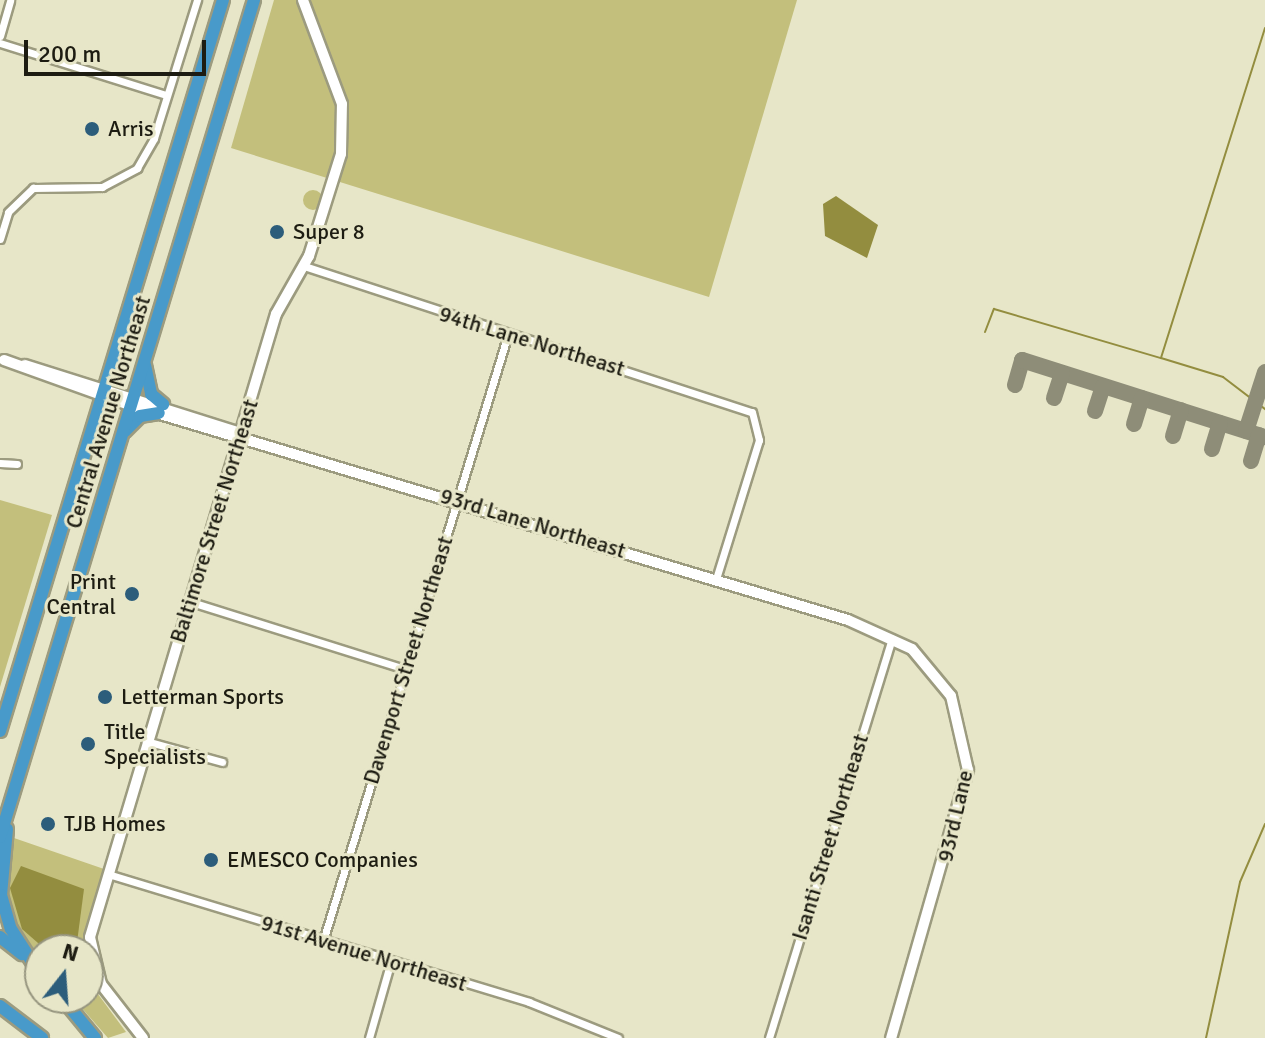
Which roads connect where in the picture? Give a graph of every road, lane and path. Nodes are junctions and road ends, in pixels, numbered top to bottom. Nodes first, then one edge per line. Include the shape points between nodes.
1 (10, 0) edge
2 (197, 0) edge
3 (223, 0) edge
4 (254, 0) edge
5 (303, 0) edge
6 (0, 36) edge
7 (0, 43) edge
8 (166, 95) junction
9 (0, 239) edge
10 (304, 266) junction
11 (508, 334) junction
12 (2, 360) edge
13 (144, 360) junction
14 (105, 391) junction
15 (132, 400) junction
16 (161, 409) junction
17 (241, 433) junction
18 (120, 441) junction
19 (1, 464) edge
20 (17, 464) dead end
21 (458, 500) junction
22 (716, 579) junction
23 (191, 602) junction
24 (826, 613) joint
25 (893, 637) junction
26 (405, 669) junction
27 (0, 731) edge
28 (146, 741) junction
29 (222, 762) dead end
30 (22, 763) junction
31 (0, 837) edge
32 (108, 874) junction
33 (0, 937) edge
34 (323, 941) junction
35 (24, 952) edge
36 (24, 954) edge
37 (391, 961) junction
38 (0, 1006) edge
39 (75, 1014) edge
40 (42, 1038) edge
41 (95, 1038) edge
42 (143, 1038) edge
43 (369, 1038) edge
44 (618, 1038) edge
45 (769, 1038) edge
46 (891, 1038) edge

1 - 6 street
2 - 8 street
3 - 14 highway, Central Avenue Northeast
4 - 13 highway, Central Avenue Northeast
5 - 10 street, Baltimore Street Northeast via 345,125
7 - 8 street
8 - 9 street via 137,168 102,187 33,188 12,206
10 - 11 street, 94th Lane Northeast
10 - 17 street, Baltimore Street Northeast via 280,305
11 - 21 street, Davenport Street Northeast
11 - 22 street, 94th Lane Northeast via 733,402 758,420 759,440
12 - 14 street, 93rd Lane Northeast
13 - 15 highway, Central Avenue Northeast
13 - 16 highway via 151,394
14 - 15 street, 93rd Lane Northeast
14 - 27 highway, Central Avenue Northeast
15 - 16 street, 93rd Lane Northeast
15 - 18 highway, Central Avenue Northeast
16 - 17 street, 93rd Lane Northeast
16 - 18 highway via 140,416
17 - 21 street, 93rd Lane Northeast
17 - 23 street, Baltimore Street Northeast
18 - 30 highway, Central Avenue Northeast
19 - 20 street
21 - 22 street, 93rd Lane Northeast
21 - 26 street, Davenport Street Northeast
22 - 24 street, 93rd Lane Northeast
23 - 26 street
23 - 28 street, Baltimore Street Northeast
24 - 25 street, 93rd Lane
25 - 45 street, Isanti Street Northeast
25 - 46 street, 93rd Lane via 923,659 951,696 968,770
26 - 34 street, Davenport Street Northeast
28 - 29 street
28 - 32 street, Baltimore Street Northeast
30 - 31 highway, Central Avenue Northeast
30 - 35 highway via 1,856 1,895
32 - 34 street, 91st Avenue Northeast
32 - 42 street, Baltimore Street Northeast via 89,952 101,984
33 - 36 highway
34 - 37 street, 91st Avenue Northeast
37 - 43 street
37 - 44 street, 91st Avenue Northeast
38 - 40 highway
39 - 41 highway

